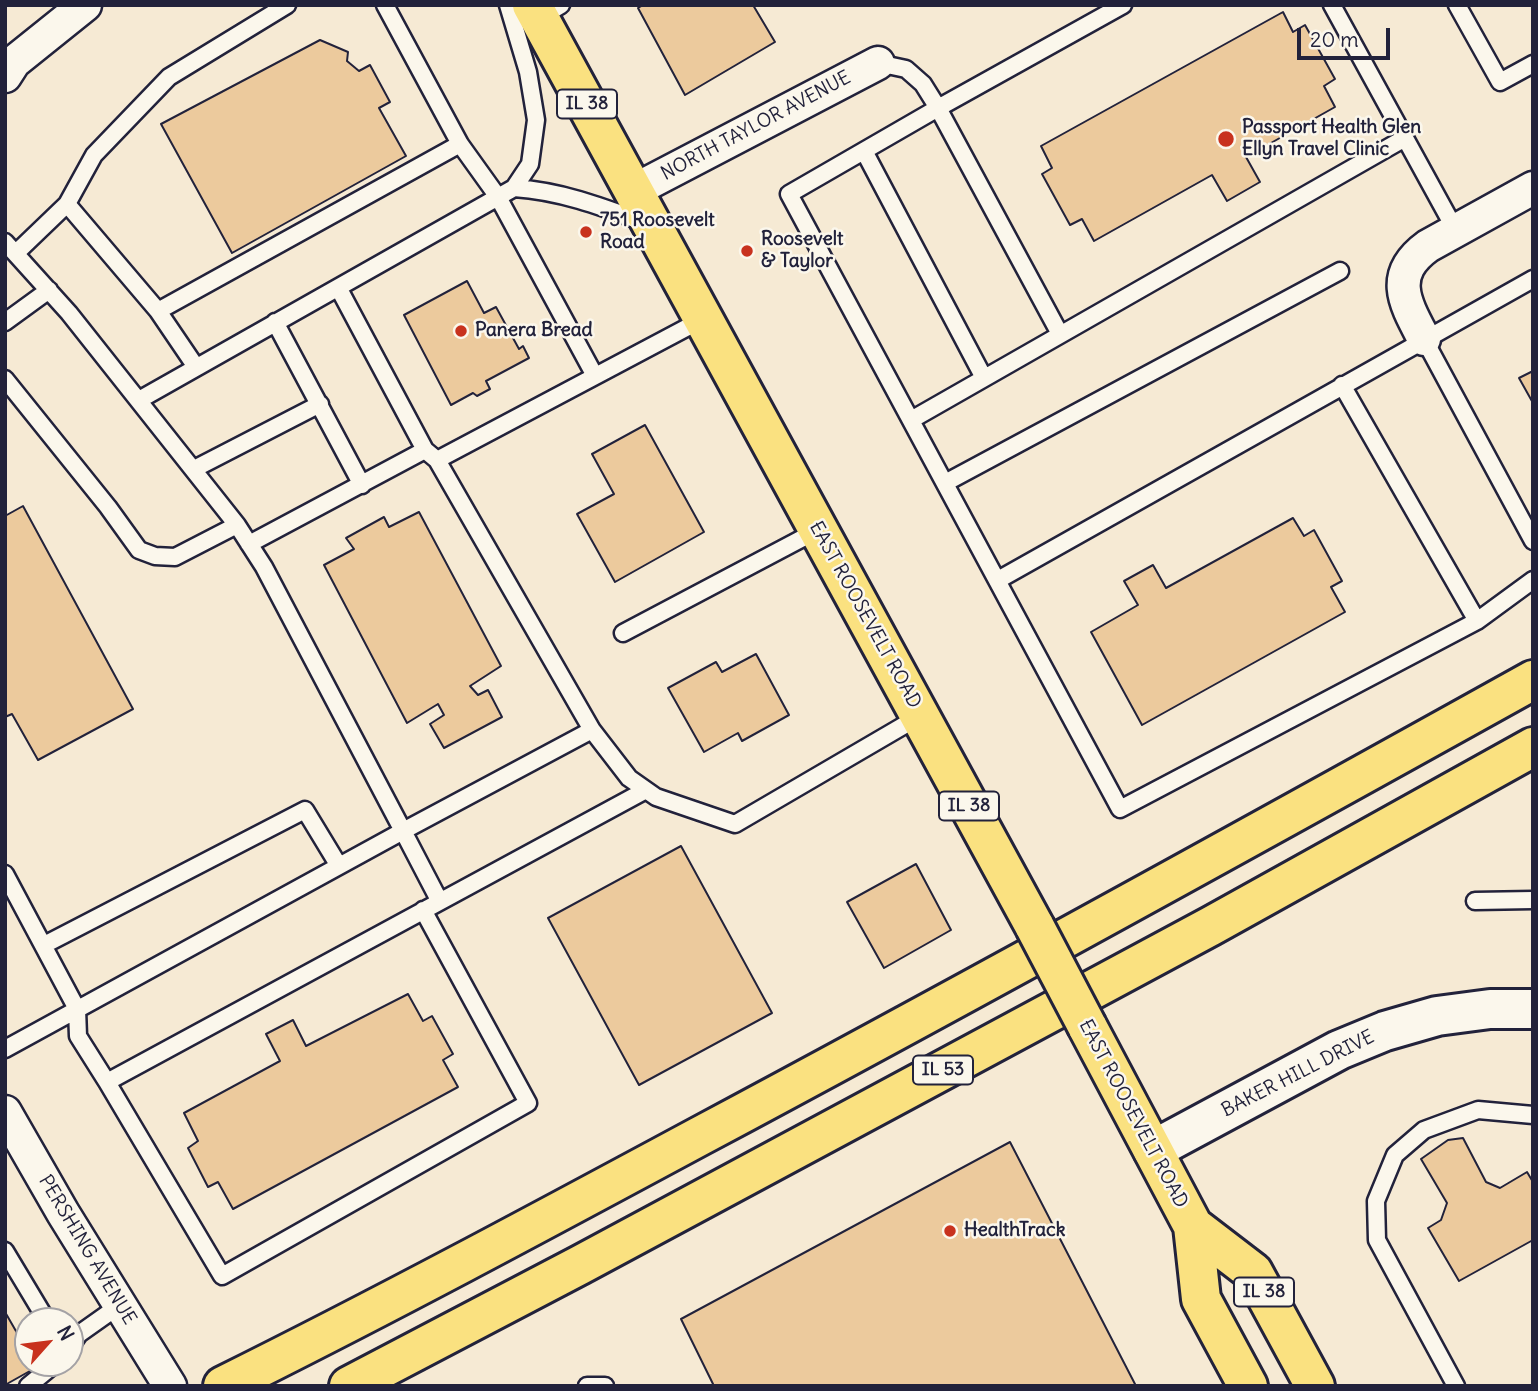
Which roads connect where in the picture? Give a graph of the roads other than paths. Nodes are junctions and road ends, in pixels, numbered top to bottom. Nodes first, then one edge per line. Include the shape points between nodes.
1 (85, 5) edge
2 (287, 5) edge
3 (386, 5) edge
4 (1123, 5) edge
5 (1332, 5) edge
6 (1457, 5) edge
7 (535, 8) edge
8 (8, 60) edge
9 (878, 63) joint
10 (1533, 64) edge
11 (938, 108) junction
12 (1405, 138) junction
13 (460, 144) junction
14 (864, 151) junction
15 (514, 188) junction
16 (1533, 188) edge
17 (635, 190) junction
18 (498, 197) junction
19 (67, 204) junction
20 (654, 226) junction
21 (1456, 231) junction
22 (11, 248) edge
23 (1340, 271) dead end
24 (1533, 279) edge
25 (339, 289) junction
26 (49, 290) junction
27 (158, 311) junction
28 (703, 319) junction
29 (5, 322) edge
30 (275, 323) junction
31 (1060, 334) junction
32 (1424, 338) junction
33 (196, 368) junction
34 (595, 376) junction
35 (984, 378) junction
36 (5, 379) edge
37 (1342, 385) junction
38 (139, 400) junction
39 (320, 404) junction
40 (911, 419) junction
41 (431, 455) junction
42 (194, 469) junction
43 (945, 483) junction
44 (362, 485) junction
45 (237, 525) junction
46 (818, 530) junction
47 (1533, 541) edge
48 (249, 544) junction
49 (998, 580) junction
50 (1533, 580) edge
51 (1477, 621) junction
52 (623, 633) dead end
53 (1533, 680) edge
54 (920, 716) junction
55 (592, 730) junction
56 (1533, 747) edge
57 (646, 789) junction
58 (403, 831) junction
59 (339, 866) junction
60 (5, 874) edge
61 (439, 900) junction
62 (1533, 900) edge
63 (1475, 901) dead end
64 (423, 910) junction
65 (44, 945) junction
66 (77, 1009) junction
67 (1533, 1009) edge
68 (5, 1049) edge
69 (107, 1082) junction
70 (5, 1112) edge
71 (1533, 1115) edge
72 (1153, 1150) junction
73 (1193, 1226) junction
74 (5, 1251) edge
75 (120, 1305) junction
76 (39, 1307) edge
77 (84, 1330) edge
78 (170, 1386) edge
79 (223, 1386) edge
80 (349, 1386) edge
81 (587, 1386) edge
82 (605, 1386) edge
83 (1248, 1386) edge
84 (1315, 1386) edge
85 (1457, 1386) edge

1 - 8 street
2 - 19 lane via 169,77 94,155
3 - 13 lane
4 - 11 lane
5 - 12 lane
6 - 10 lane via 1500,82
7 - 15 lane via 528,72 536,120 530,164
7 - 17 main road, EAST ROOSEVELT ROAD / IL 38
9 - 11 lane via 906,69 923,84
9 - 17 street, NORTH TAYLOR AVENUE
11 - 14 lane
11 - 31 lane
12 - 21 lane
12 - 31 lane
13 - 18 lane
13 - 27 lane
14 - 35 lane
14 - 40 lane via 789,194
15 - 18 lane
15 - 20 lane via 582,199
16 - 21 street
17 - 20 main road, EAST ROOSEVELT ROAD / IL 38
18 - 25 lane
18 - 34 lane
19 - 22 lane
19 - 27 lane
20 - 28 main road, EAST ROOSEVELT ROAD / IL 38
21 - 32 street via 1417,254 1404,278 1406,306
22 - 26 lane
23 - 43 lane
24 - 32 lane
25 - 30 lane
25 - 41 lane
26 - 29 lane
26 - 38 lane
27 - 33 lane
28 - 34 lane
28 - 46 main road, EAST ROOSEVELT ROAD / IL 38
30 - 33 lane
30 - 39 lane
31 - 35 lane
32 - 37 lane
32 - 47 lane
33 - 38 lane
34 - 41 lane
35 - 40 lane
36 - 45 lane via 139,550 175,557
37 - 49 lane
37 - 51 lane
38 - 42 lane
39 - 42 lane
39 - 44 lane
40 - 43 lane
41 - 44 lane
41 - 55 lane
42 - 45 lane
43 - 49 lane
44 - 48 lane
45 - 48 lane
46 - 52 lane
46 - 54 main road, EAST ROOSEVELT ROAD / IL 38
48 - 58 lane
49 - 51 lane via 1121,809
50 - 51 lane
53 - 79 main road via 1118,911
54 - 57 lane via 735,824 656,797
54 - 72 main road, EAST ROOSEVELT ROAD / IL 38, bridge
55 - 57 lane via 629,778
55 - 58 lane
56 - 80 main road, IL 53 via 1056,1010
57 - 61 lane
58 - 59 lane
58 - 61 lane
59 - 65 lane via 305,810
59 - 66 lane
60 - 65 lane
61 - 64 lane
62 - 63 lane
64 - 69 lane
64 - 69 lane via 528,1103 222,1276
65 - 66 lane
66 - 68 lane
66 - 69 lane via 78,1036
67 - 72 street, BAKER HILL DRIVE via 1437,1016 1385,1031 1339,1050
70 - 75 street, PERSHING AVENUE
71 - 85 lane via 1478,1110 1424,1129 1395,1155 1376,1201 1377,1240
72 - 73 main road, EAST ROOSEVELT ROAD / IL 38
73 - 83 main road, EAST ROOSEVELT ROAD / IL 38 via 1201,1299
73 - 84 main road, EAST ROOSEVELT ROAD / IL 38 via 1253,1272
74 - 76 lane
75 - 77 lane
75 - 78 street, PERSHING AVENUE
81 - 82 lane

